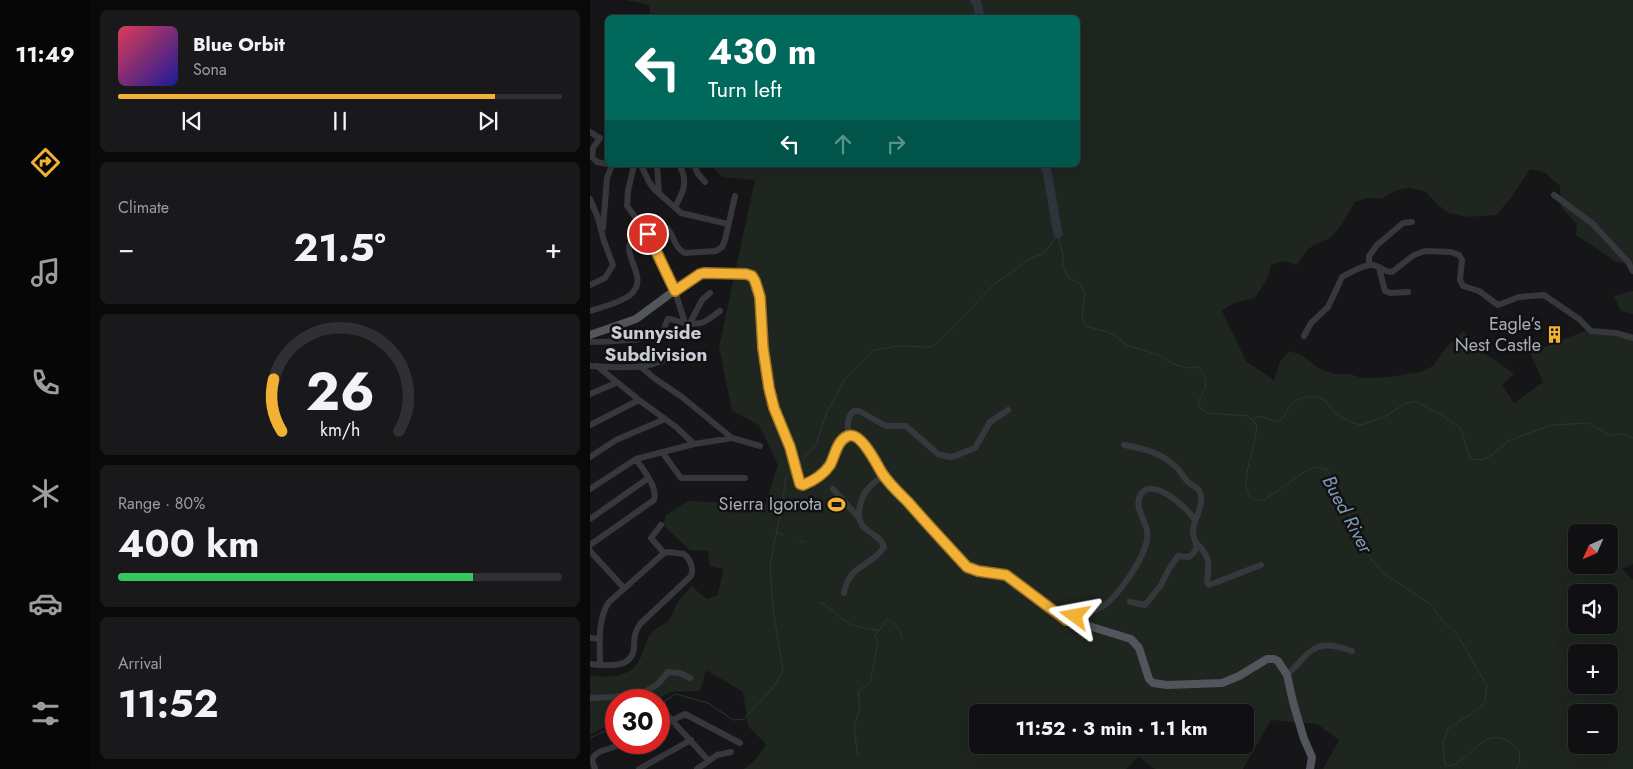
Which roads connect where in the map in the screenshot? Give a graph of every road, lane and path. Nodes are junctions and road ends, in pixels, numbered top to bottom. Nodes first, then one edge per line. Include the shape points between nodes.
1 (590, 132) edge
2 (605, 163) edge
3 (611, 167) edge
4 (634, 167) edge
5 (642, 167) edge
6 (656, 167) edge
7 (680, 167) edge
8 (695, 167) edge
9 (705, 182) dead end
10 (659, 193) junction
11 (1554, 195) dead end
12 (734, 196) dead end
13 (590, 199) edge
14 (675, 207) junction
15 (1412, 222) dead end
16 (728, 224) junction
17 (602, 233) junction
18 (648, 234) junction
19 (1369, 265) junction
20 (1379, 268) junction
21 (1633, 271) edge
22 (590, 285) edge
23 (675, 291) junction
24 (1408, 292) dead end
25 (710, 293) dead end
26 (590, 311) edge
27 (720, 312) dead end
28 (688, 323) junction
29 (590, 336) edge
30 (1304, 336) dead end
31 (1633, 338) edge
32 (590, 342) edge
33 (670, 358) dead end
34 (593, 366) edge
35 (641, 367) junction
36 (616, 383) junction
37 (590, 394) edge
38 (639, 400) junction
39 (1008, 410) dead end
40 (665, 419) junction
41 (590, 425) edge
42 (848, 436) junction
43 (732, 438) junction
44 (694, 444) junction
45 (1124, 445) dead end
46 (760, 446) dead end
47 (662, 452) junction
48 (590, 457) edge
49 (636, 459) junction
50 (883, 475) junction
51 (745, 478) dead end
52 (648, 479) junction
53 (590, 489) edge
54 (833, 489) dead end
55 (859, 518) junction
56 (590, 519) edge
57 (1195, 521) junction
58 (661, 525) dead end
59 (1197, 544) junction
60 (590, 545) edge
61 (590, 551) edge
62 (664, 554) junction
63 (1262, 565) dead end
64 (624, 588) junction
65 (844, 593) dead end
66 (1130, 602) dead end
67 (1066, 620) junction
68 (590, 638) edge
69 (600, 639) junction
70 (1352, 651) dead end
71 (590, 664) edge
72 (600, 665) junction
73 (1287, 675) junction
74 (690, 678) dead end
75 (649, 689) edge
76 (605, 697) edge
77 (590, 698) edge
78 (671, 720) joint
79 (691, 740) junction
80 (740, 743) dead end
81 (605, 751) edge
82 (731, 752) dead end
83 (708, 760) junction
84 (594, 768) edge
85 (639, 769) edge
86 (697, 769) edge
87 (1310, 769) edge

1 - 2 street via 600,138 592,158
3 - 17 street via 607,178
4 - 18 street via 628,206
5 - 10 street
6 - 10 street
7 - 14 street via 684,175 684,191
8 - 9 street
10 - 14 street
11 - 21 street via 1593,224
12 - 16 street
13 - 17 street
14 - 16 street via 686,215
15 - 19 street via 1403,223 1377,245 1369,256
16 - 18 street via 722,246 694,253 681,251 667,228
17 - 22 street via 613,265 605,278
18 - 23 street
18 - 26 street via 632,241 628,248 638,275 631,294
19 - 20 street
19 - 30 street via 1342,277 1328,307 1311,323
20 - 24 street via 1385,291
20 - 31 street via 1392,272 1414,255 1425,251 1456,253 1462,260 1460,280 1463,286 1479,291 1495,304 1518,297 1544,295 1591,331
23 - 28 street
23 - 29 main road via 636,319
23 - 42 main road via 702,273 752,276 760,297 769,388 801,485 813,480 830,465
25 - 28 street
27 - 28 street via 705,322
28 - 32 street via 668,319 660,335
33 - 35 street
34 - 35 street
34 - 36 street
35 - 43 street
36 - 37 street
36 - 38 street
38 - 40 street
38 - 41 street
39 - 42 street via 990,422 975,448 955,456 933,451 908,427 886,426 854,411 848,418
40 - 44 street
40 - 48 street via 616,440
42 - 50 main road via 859,438
43 - 44 street
43 - 46 street
44 - 47 street
45 - 57 street via 1160,455 1200,491 1201,502
47 - 49 street
47 - 51 street via 681,478
49 - 52 street
49 - 53 street
50 - 55 street via 865,492
50 - 67 main road via 967,567 1006,575
52 - 56 street
52 - 60 street via 656,494 654,500
54 - 55 street
55 - 65 street via 884,547 851,575
57 - 59 street via 1193,534
57 - 67 street via 1191,514 1163,492 1152,488 1146,490 1141,494 1138,506 1148,537 1130,576 1102,607
58 - 62 street via 651,538
59 - 63 street via 1209,562 1207,582 1210,585
59 - 66 street via 1189,557 1178,556 1161,586 1145,605
61 - 64 street
62 - 64 street
62 - 72 street via 680,553 687,557 691,576 640,624 634,633 634,650 629,661
64 - 69 street via 606,607
67 - 73 main road via 1131,639 1139,648 1149,679 1154,684 1222,683 1274,659
68 - 69 street
69 - 72 street
70 - 73 street via 1328,645 1314,648
71 - 72 street
73 - 87 main road via 1312,757
74 - 75 street via 668,672
76 - 77 street
78 - 79 street
78 - 80 street via 685,714
79 - 83 street
79 - 85 street
81 - 84 street via 596,754 592,760
82 - 83 street
83 - 86 street

